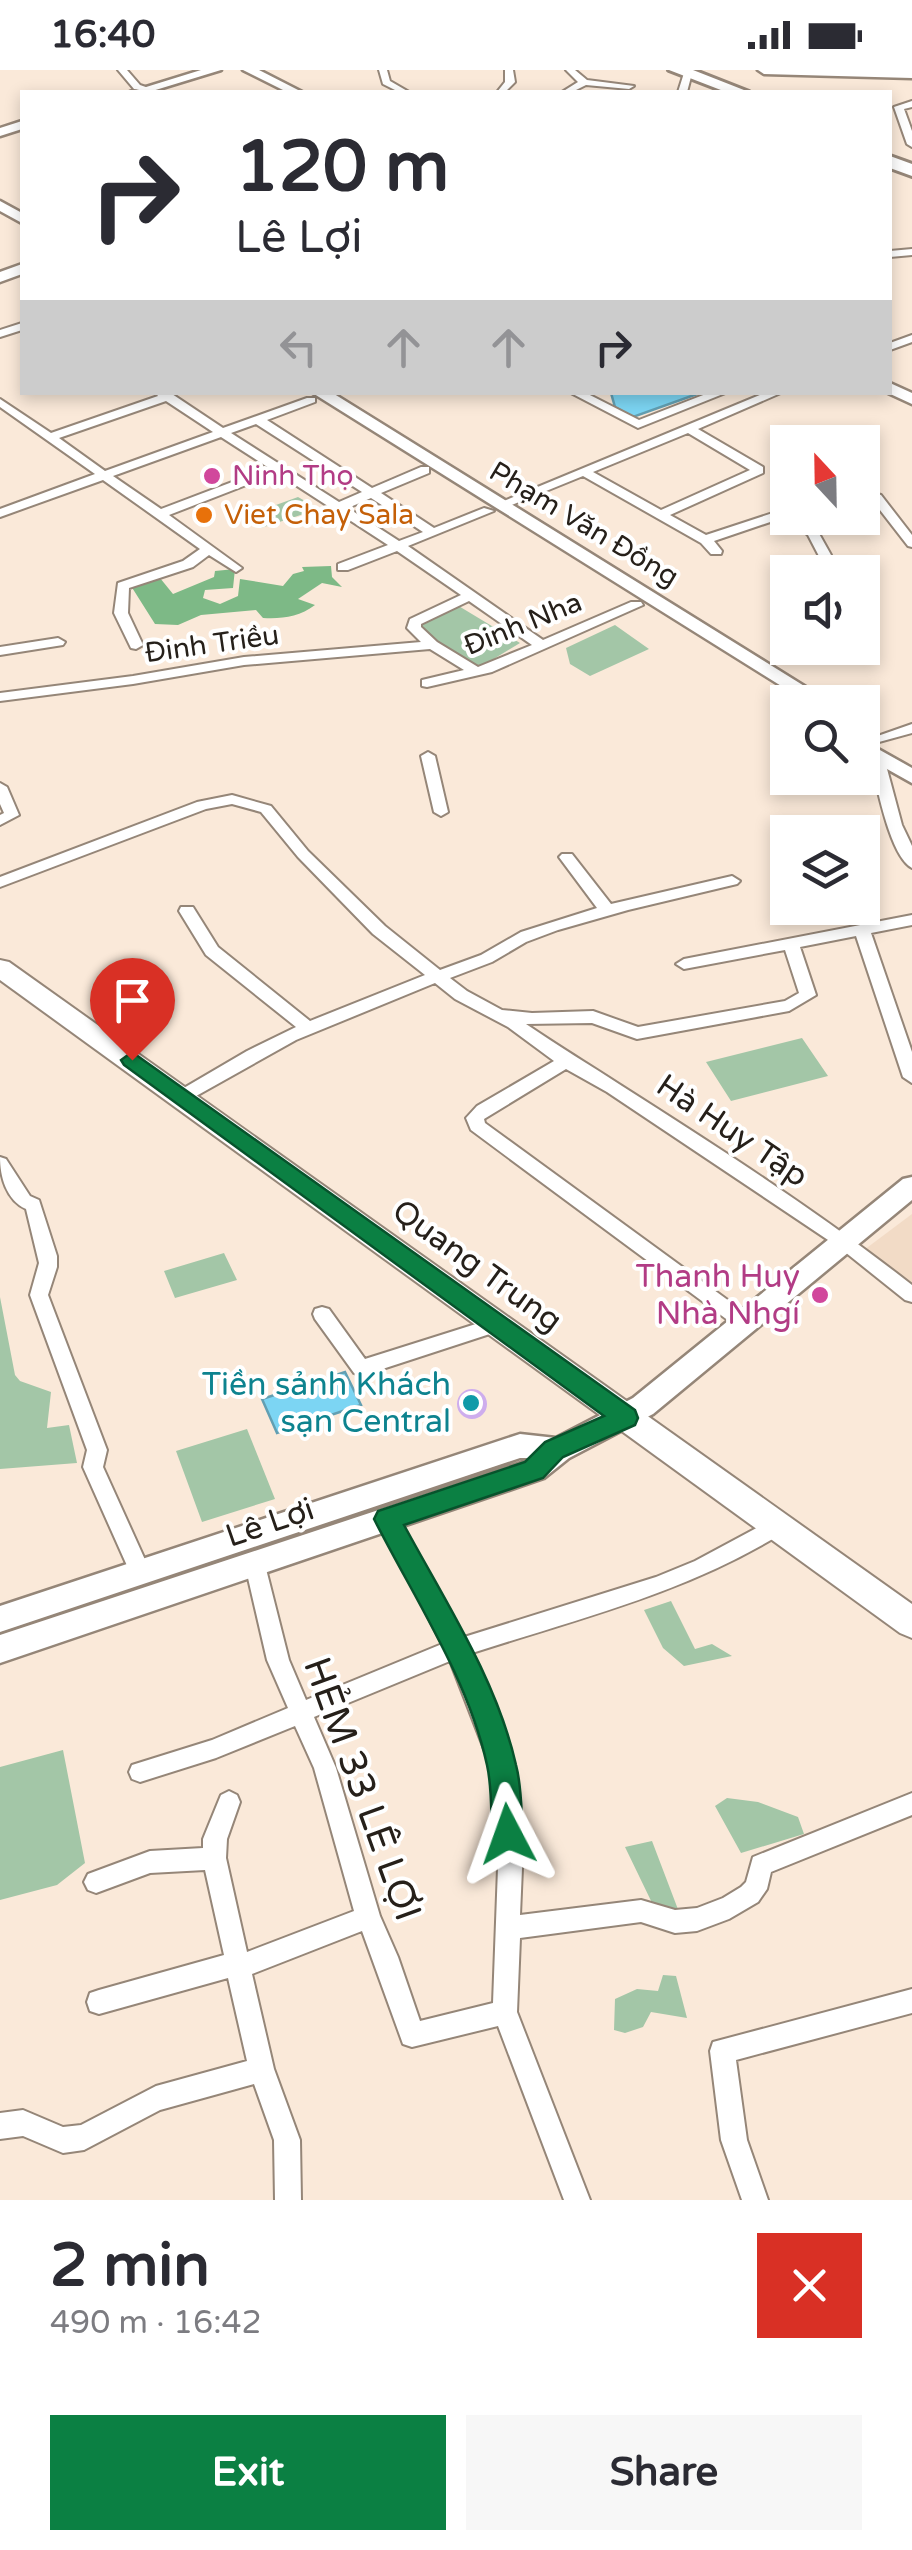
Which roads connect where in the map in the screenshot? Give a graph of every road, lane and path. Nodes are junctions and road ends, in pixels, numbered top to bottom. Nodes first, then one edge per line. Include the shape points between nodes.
1 (122, 70) edge
2 (196, 70) edge
3 (214, 70) edge
4 (250, 70) edge
5 (383, 70) edge
6 (570, 70) edge
7 (764, 70) edge
8 (689, 71) edge
9 (814, 71) edge
10 (912, 74) edge
11 (584, 82) junction
12 (629, 86) dead end
13 (144, 90) edge
14 (292, 90) edge
15 (400, 90) edge
16 (570, 90) edge
17 (736, 90) edge
18 (753, 90) edge
19 (912, 104) edge
20 (895, 105) edge
21 (904, 157) edge
22 (163, 395) edge
23 (315, 395) edge
24 (318, 395) edge
25 (319, 395) edge
26 (580, 395) edge
27 (715, 395) edge
28 (770, 395) edge
29 (0, 402) edge
30 (257, 419) junction
31 (688, 428) junction
32 (221, 432) junction
33 (50, 437) junction
34 (280, 468) junction
35 (425, 470) junction
36 (583, 470) junction
37 (101, 474) junction
38 (372, 493) junction
39 (880, 502) edge
40 (339, 507) junction
41 (494, 508) junction
42 (0, 513) edge
43 (157, 515) junction
44 (662, 516) junction
45 (770, 520) edge
46 (432, 532) junction
47 (814, 535) edge
48 (705, 540) junction
49 (912, 543) edge
50 (398, 545) junction
51 (208, 549) junction
52 (716, 551) dead end
53 (825, 555) dead end
54 (236, 568) dead end
55 (343, 568) dead end
56 (469, 596) junction
57 (643, 601) junction
58 (58, 642) dead end
59 (540, 644) junction
60 (136, 645) dead end
61 (432, 645) junction
62 (0, 651) edge
63 (475, 671) junction
64 (427, 683) dead end
65 (788, 685) edge
66 (770, 686) edge
67 (0, 697) edge
68 (912, 728) edge
69 (880, 738) edge
70 (880, 745) edge
71 (880, 750) edge
72 (428, 756) dead end
73 (912, 759) edge
74 (880, 775) edge
75 (912, 777) edge
76 (0, 787) edge
77 (441, 812) dead end
78 (0, 820) edge
79 (568, 857) dead end
80 (912, 863) edge
81 (732, 881) dead end
82 (0, 882) edge
83 (606, 909) junction
84 (187, 911) dead end
85 (912, 920) edge
86 (862, 930) junction
87 (791, 944) junction
88 (684, 964) dead end
89 (2, 971) edge
90 (439, 976) junction
91 (506, 1019) junction
92 (309, 1029) junction
93 (566, 1061) junction
94 (912, 1077) edge
95 (183, 1096) junction
96 (0, 1163) edge
97 (912, 1186) edge
98 (846, 1243) junction
99 (912, 1295) edge
100 (322, 1314) dead end
101 (744, 1322) junction
102 (498, 1324) junction
103 (626, 1418) junction
104 (554, 1449) junction
105 (388, 1519) junction
106 (777, 1526) junction
107 (307, 1532) junction
108 (255, 1565) junction
109 (140, 1572) junction
110 (0, 1619) edge
111 (912, 1623) edge
112 (0, 1649) edge
113 (456, 1649) junction
114 (300, 1710) junction
115 (140, 1772) dead end
116 (229, 1802) dead end
117 (912, 1804) edge
118 (214, 1858) junction
119 (96, 1882) dead end
120 (368, 1916) junction
121 (506, 1928) junction
122 (238, 1965) junction
123 (912, 2001) edge
124 (98, 2002) dead end
125 (505, 2012) junction
126 (261, 2069) junction
127 (0, 2126) edge
128 (288, 2200) edge
129 (576, 2200) edge
130 (755, 2200) edge

1 - 13 street
2 - 13 street
3 - 13 street
4 - 14 street
5 - 15 street via 386,82
6 - 11 street
7 - 9 street
8 - 17 highway
8 - 18 highway
9 - 10 street
11 - 12 street
11 - 16 street
19 - 20 street
20 - 21 street
22 - 32 street
22 - 33 street
23 - 30 street
24 - 35 street, Phạm Văn Đồng
25 - 41 street, Phạm Văn Đồng
26 - 27 street via 638,424
28 - 31 street
29 - 33 street
30 - 32 street
30 - 38 street
31 - 36 street
31 - 44 street via 759,470
32 - 34 street
32 - 37 street
33 - 37 street
34 - 40 street
34 - 43 street
35 - 38 street
35 - 41 street, Phạm Văn Đồng
36 - 41 street
36 - 44 street
37 - 42 street
37 - 43 street
38 - 40 street
38 - 46 street
39 - 49 street
40 - 50 street
41 - 46 street
41 - 57 street, Phạm Văn Đồng
43 - 51 street
44 - 48 street
45 - 48 street
46 - 50 street
47 - 53 street
48 - 52 street
50 - 55 street
50 - 56 street
51 - 54 street
51 - 60 street via 188,564 123,586 121,613
56 - 59 street
56 - 61 street via 415,622
57 - 59 street, Đinh Nha
57 - 65 street, Phạm Văn Đồng
57 - 66 street, Phạm Văn Đồng
58 - 62 street
59 - 63 street, Đinh Nha
61 - 63 street
61 - 67 street, Đinh Triều via 244,661
63 - 64 street, Đinh Nha
68 - 69 street
70 - 73 street
71 - 75 street
72 - 77 street
74 - 80 street
76 - 78 street via 12,815
79 - 83 street
81 - 83 street
82 - 90 street, Hà Huy Tập via 202,805 240,800 266,809 379,930
83 - 90 street
84 - 92 street via 212,951
85 - 86 street
86 - 87 street
86 - 94 street
87 - 88 street
87 - 91 street via 808,995 789,1006 637,1033 593,1017
89 - 95 main road, Quang Trung
90 - 91 street, Hà Huy Tập
90 - 92 street
91 - 93 street, Hà Huy Tập
92 - 95 street
93 - 98 street, Hà Huy Tập
93 - 101 street via 483,1110 476,1126
95 - 102 main road, Quang Trung
96 - 109 street via 24,1201 33,1204 42,1229 48,1268 39,1295 97,1450 93,1467
97 - 98 street, Lê Lợi
98 - 99 street, Hà Huy Tập
98 - 101 street, Lê Lợi
100 - 102 street via 362,1368
101 - 103 street, Lê Lợi
102 - 103 main road, Quang Trung
103 - 104 street, Lê Lợi
103 - 106 main road, Quang Trung
104 - 105 street, Lê Lợi via 534,1470
104 - 107 street, Lê Lợi via 520,1446
105 - 107 street, Lê Lợi
105 - 113 street
106 - 111 main road, Quang Trung
106 - 113 street via 714,1564 650,1589
107 - 108 street, Lê Lợi
107 - 109 street, Lê Lợi
108 - 112 street, Lê Lợi
108 - 114 street, HẺM 33 LÊ LỢI via 278,1660
109 - 110 street, Lê Lợi
113 - 114 street
113 - 121 street via 502,1767 510,1868
114 - 115 street via 226,1745
114 - 120 street, HẺM 33 LÊ LỢI via 326,1768
116 - 118 street
117 - 121 street via 761,1866 748,1896 709,1916 677,1922 641,1911
118 - 119 street via 150,1862
118 - 122 street
120 - 122 street
120 - 125 street, HẺM 33 LÊ LỢI via 412,2035
121 - 125 street
122 - 124 street
122 - 126 street
123 - 130 street via 722,2051 734,2140
125 - 129 street
126 - 127 street via 156,2099 84,2137 64,2140 23,2123
126 - 128 street via 288,2140

